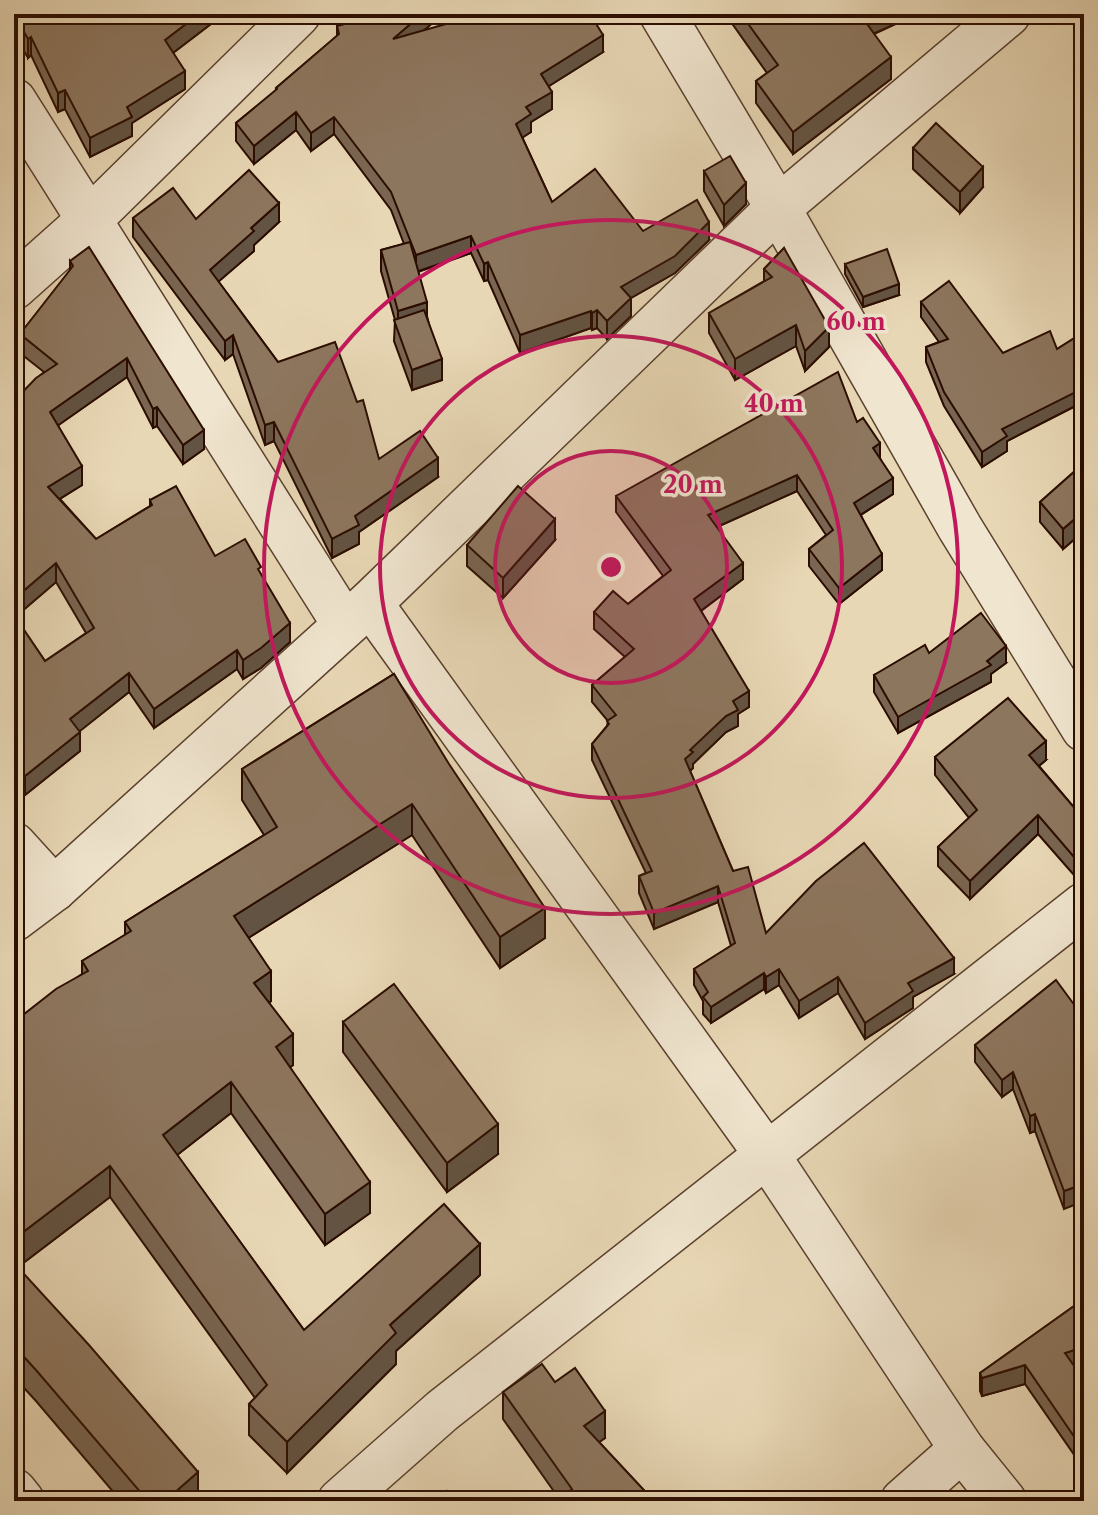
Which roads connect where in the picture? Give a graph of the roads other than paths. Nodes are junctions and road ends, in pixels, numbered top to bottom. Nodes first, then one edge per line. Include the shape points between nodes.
1 (298, 14) edge
2 (662, 14) edge
3 (1008, 14) edge
4 (14, 101) edge
5 (778, 208) junction
6 (88, 221) junction
7 (14, 287) edge
8 (357, 614) junction
9 (1084, 729) edge
10 (14, 845) edge
11 (54, 889) junction
12 (1084, 905) edge
13 (14, 919) edge
14 (767, 1155) junction
15 (962, 1449) junction
16 (14, 1491) edge
17 (22, 1501) edge
18 (340, 1501) edge
19 (903, 1501) edge
20 (1004, 1501) edge

1 - 6 street
2 - 5 street
3 - 5 street
4 - 6 street
5 - 8 street
5 - 9 street via 960,528
6 - 7 street
6 - 8 street
8 - 11 street
8 - 14 street
10 - 11 street
11 - 13 street
12 - 14 street
14 - 15 street
14 - 18 street via 442,1411
15 - 19 street
15 - 20 street
16 - 17 street

